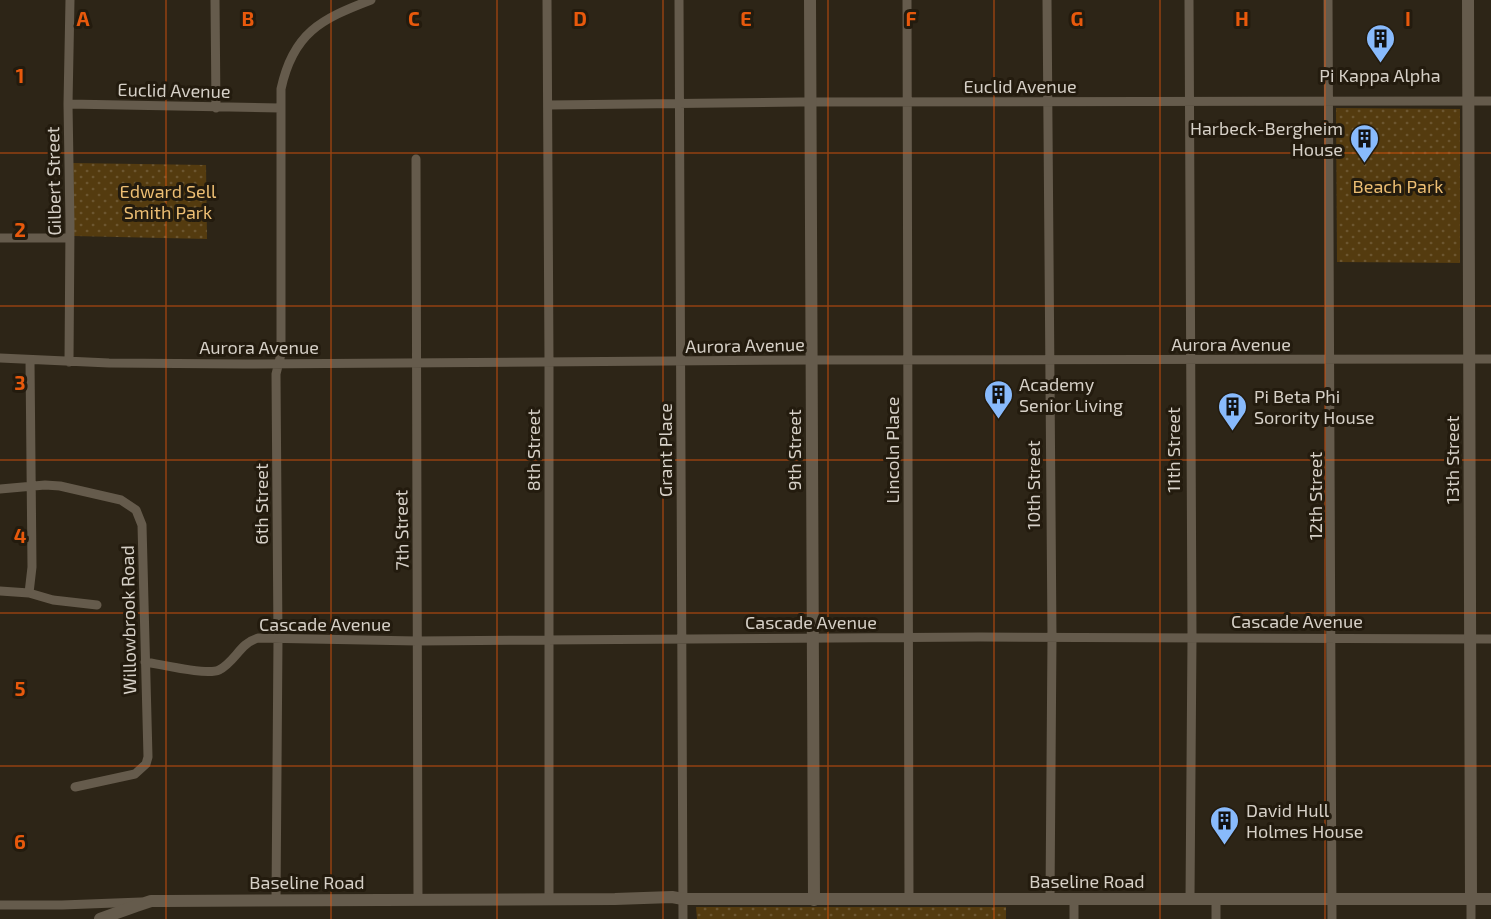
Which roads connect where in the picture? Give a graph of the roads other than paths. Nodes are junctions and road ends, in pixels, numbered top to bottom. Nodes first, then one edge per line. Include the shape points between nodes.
1 (70, 0) edge
2 (215, 0) edge
3 (371, 0) edge
4 (547, 0) edge
5 (679, 0) edge
6 (810, 0) edge
7 (907, 0) edge
8 (1047, 0) edge
9 (1189, 0) edge
10 (1328, 0) edge
11 (1468, 0) edge
12 (1329, 100) junction
13 (1468, 101) junction
14 (1491, 101) edge
15 (810, 102) junction
16 (1047, 102) junction
17 (1189, 102) junction
18 (908, 103) junction
19 (68, 104) junction
20 (681, 104) junction
21 (549, 105) junction
22 (216, 108) junction
23 (280, 108) junction
24 (416, 159) dead end
25 (0, 238) edge
26 (70, 238) junction
27 (0, 358) edge
28 (1469, 359) junction
29 (1491, 359) edge
30 (812, 360) junction
31 (908, 360) junction
32 (1049, 360) junction
33 (30, 361) junction
34 (1190, 361) junction
35 (1331, 361) junction
36 (69, 362) junction
37 (549, 362) junction
38 (682, 362) junction
39 (279, 363) junction
40 (415, 363) junction
41 (30, 486) junction
42 (0, 489) edge
43 (0, 591) edge
44 (29, 593) junction
45 (97, 605) dead end
46 (1052, 637) junction
47 (1332, 637) junction
48 (910, 638) junction
49 (1192, 638) junction
50 (278, 639) junction
51 (681, 639) junction
52 (813, 639) junction
53 (1470, 639) junction
54 (1491, 639) edge
55 (549, 640) junction
56 (417, 641) junction
57 (145, 662) junction
58 (75, 787) dead end
59 (549, 899) junction
60 (683, 899) junction
61 (1050, 899) junction
62 (1074, 899) junction
63 (1190, 899) junction
64 (1216, 899) junction
65 (1331, 899) junction
66 (1471, 899) junction
67 (1491, 899) edge
68 (276, 900) junction
69 (418, 900) junction
70 (814, 900) junction
71 (909, 900) junction
72 (151, 901) junction
73 (0, 905) edge
74 (100, 919) edge
75 (683, 919) edge
76 (1074, 919) edge
77 (1216, 919) edge
78 (1332, 919) edge
79 (1471, 919) edge

1 - 19 street, Gilbert Street
2 - 22 street
3 - 23 street, 6th Street via 327,18 301,41 285,73
4 - 21 street, 8th Street
5 - 20 street, Grant Place
6 - 15 street, 9th Street
7 - 18 street, Lincoln Place
8 - 16 street, 10th Street
9 - 17 street, 11th Street
10 - 12 street, 12th Street
11 - 13 street, 13th Street
12 - 13 street, Euclid Avenue
12 - 17 street, Euclid Avenue
12 - 35 street, 12th Street
13 - 14 street, Euclid Avenue
13 - 28 street, 13th Street
15 - 18 street, Euclid Avenue
15 - 20 street, Euclid Avenue
15 - 30 street, 9th Street
16 - 17 street, Euclid Avenue
16 - 18 street, Euclid Avenue
16 - 32 street, 10th Street
17 - 34 street, 11th Street
18 - 31 street, Lincoln Place
19 - 22 street, Euclid Avenue
19 - 26 street, Gilbert Street
20 - 21 street, Euclid Avenue
20 - 38 street, Grant Place
21 - 37 street, 8th Street
22 - 23 street, Euclid Avenue
23 - 39 street, 6th Street
24 - 40 street, 7th Street
25 - 26 street
26 - 36 street, Gilbert Street
27 - 33 street, Aurora Avenue
28 - 29 street, Aurora Avenue
28 - 35 street, Aurora Avenue
28 - 53 street, 13th Street
30 - 31 street, Aurora Avenue
30 - 38 street, Aurora Avenue
30 - 52 street, 9th Street
31 - 32 street, Aurora Avenue
31 - 48 street, Lincoln Place
32 - 34 street, Aurora Avenue
32 - 46 street, 10th Street
33 - 36 street, Aurora Avenue
33 - 41 street
34 - 35 street, Aurora Avenue
34 - 49 street, 11th Street
35 - 47 street, 12th Street
36 - 39 street, Aurora Avenue
37 - 38 street, Aurora Avenue
37 - 40 street, Aurora Avenue
37 - 55 street, 8th Street
38 - 51 street, Grant Place
39 - 40 street, Aurora Avenue
39 - 50 street, 6th Street
40 - 56 street, 7th Street
41 - 42 street
41 - 44 street
41 - 57 street, Willowbrook Road via 70,489 121,501 136,510 144,538
43 - 44 street
44 - 45 street
46 - 48 street, Cascade Avenue
46 - 49 street, Cascade Avenue
46 - 61 street, 10th Street
47 - 49 street, Cascade Avenue
47 - 53 street, Cascade Avenue
47 - 65 street, 12th Street
48 - 52 street, Cascade Avenue
48 - 71 street, Lincoln Place
49 - 63 street, 11th Street
50 - 56 street, Cascade Avenue
50 - 57 street, Cascade Avenue via 248,641 221,669 209,673
50 - 68 street, 6th Street
51 - 52 street, Cascade Avenue
51 - 55 street, Cascade Avenue
51 - 60 street, Grant Place
52 - 70 street, 9th Street
53 - 54 street, Cascade Avenue
53 - 66 street, 13th Street
55 - 56 street, Cascade Avenue
55 - 59 street, 8th Street
56 - 69 street, 7th Street
57 - 58 street, Willowbrook Road via 146,764 135,774
59 - 60 street, Baseline Road
59 - 69 street, Baseline Road
60 - 70 street, Baseline Road
60 - 75 street, Grant Place
61 - 62 street, Baseline Road
61 - 71 street, Baseline Road
62 - 63 street, Baseline Road
62 - 76 street
63 - 64 street, Baseline Road
64 - 65 street, Baseline Road
64 - 77 street
65 - 66 street, Baseline Road
65 - 78 street, 12th Street
66 - 67 street, Baseline Road
66 - 79 street, 13th Street
68 - 69 street, Baseline Road
68 - 72 street, Baseline Road
70 - 71 street, Baseline Road
72 - 73 street, Baseline Road
72 - 74 street

